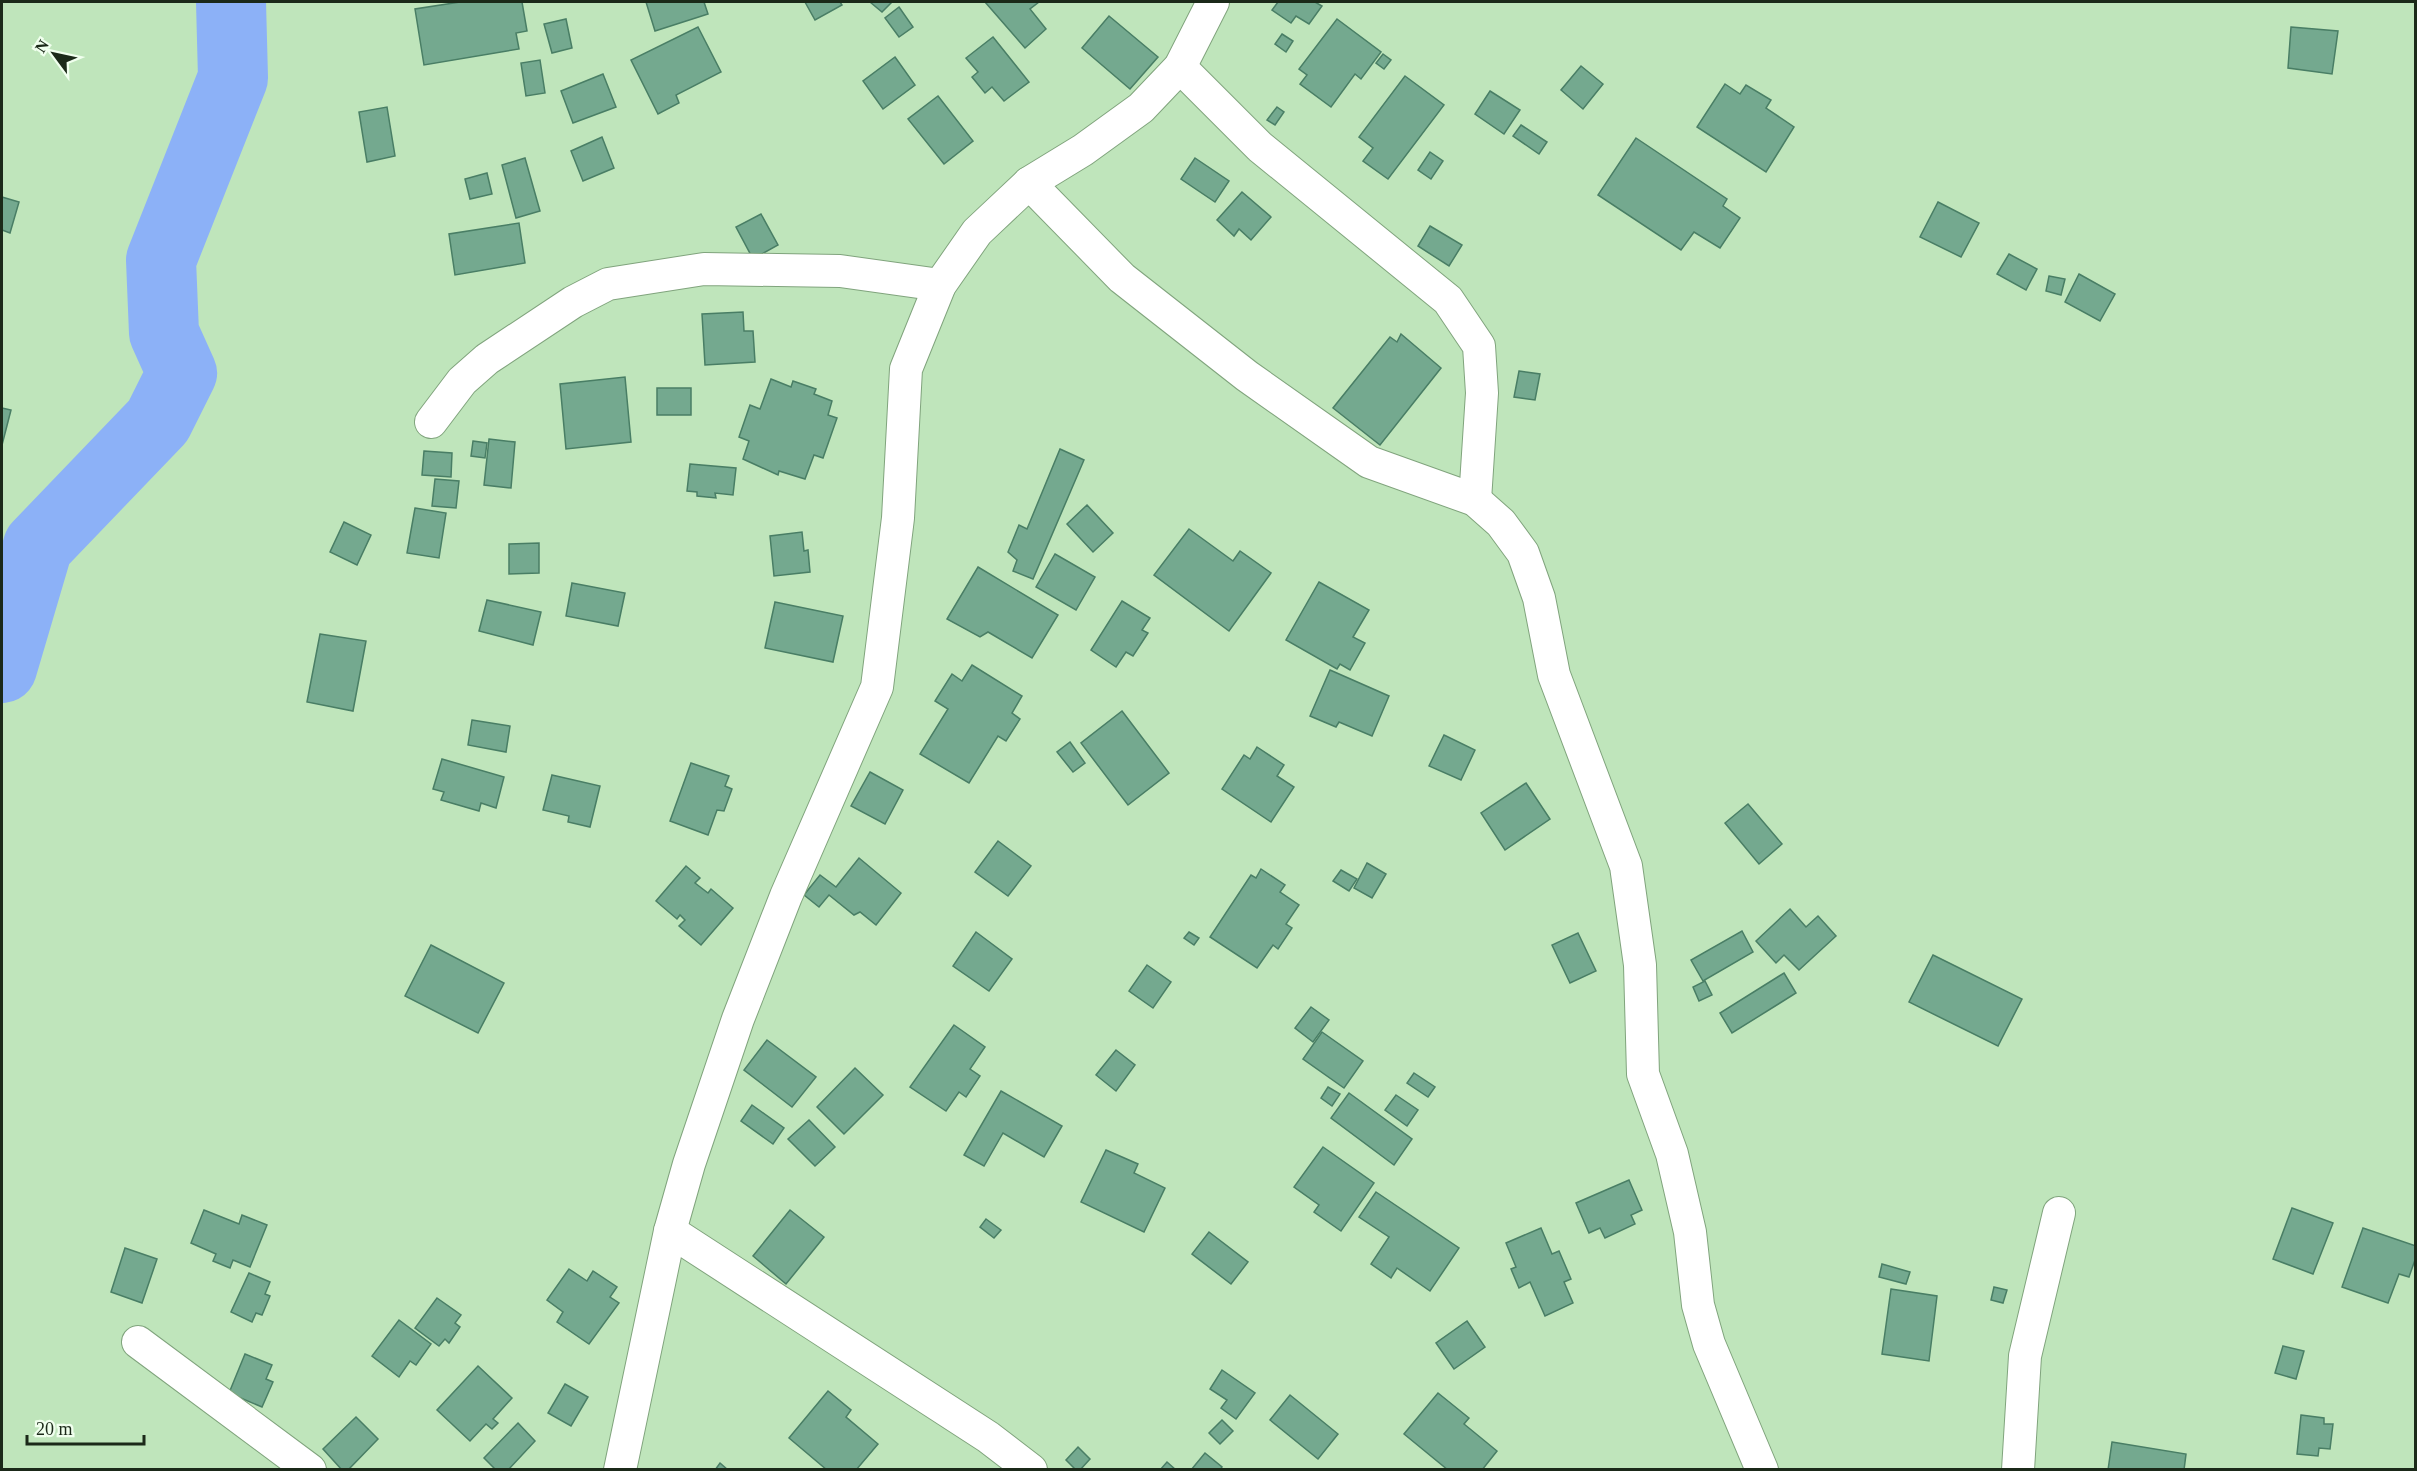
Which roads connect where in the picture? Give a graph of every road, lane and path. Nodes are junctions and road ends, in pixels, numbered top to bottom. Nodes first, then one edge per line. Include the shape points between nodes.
1 (1213, 2) edge
2 (1180, 67) junction
3 (1029, 183) junction
4 (940, 285) junction
5 (431, 422) dead end
6 (1475, 500) junction
7 (2059, 1213) dead end
8 (670, 1232) junction
9 (138, 1342) dead end
10 (310, 1470) edge
11 (620, 1470) edge
12 (1031, 1470) edge
13 (1762, 1470) edge
14 (2018, 1470) edge

1 - 2 street
2 - 3 street via 1141,108
2 - 6 street via 1260,147 1448,300 1479,346 1482,393
3 - 4 street via 978,232
3 - 6 street via 1122,278 1247,376 1369,462
4 - 5 street via 840,271 704,269 608,284 573,302 487,359 462,381
4 - 8 street via 906,369 898,518 877,687 786,896 738,1019
6 - 13 street via 1501,523 1523,553 1539,598 1554,675 1626,866 1640,965 1643,1074 1672,1154 1690,1232 1698,1305 1709,1344
7 - 14 street via 2025,1356
8 - 11 street
8 - 12 street via 988,1437
9 - 10 street

